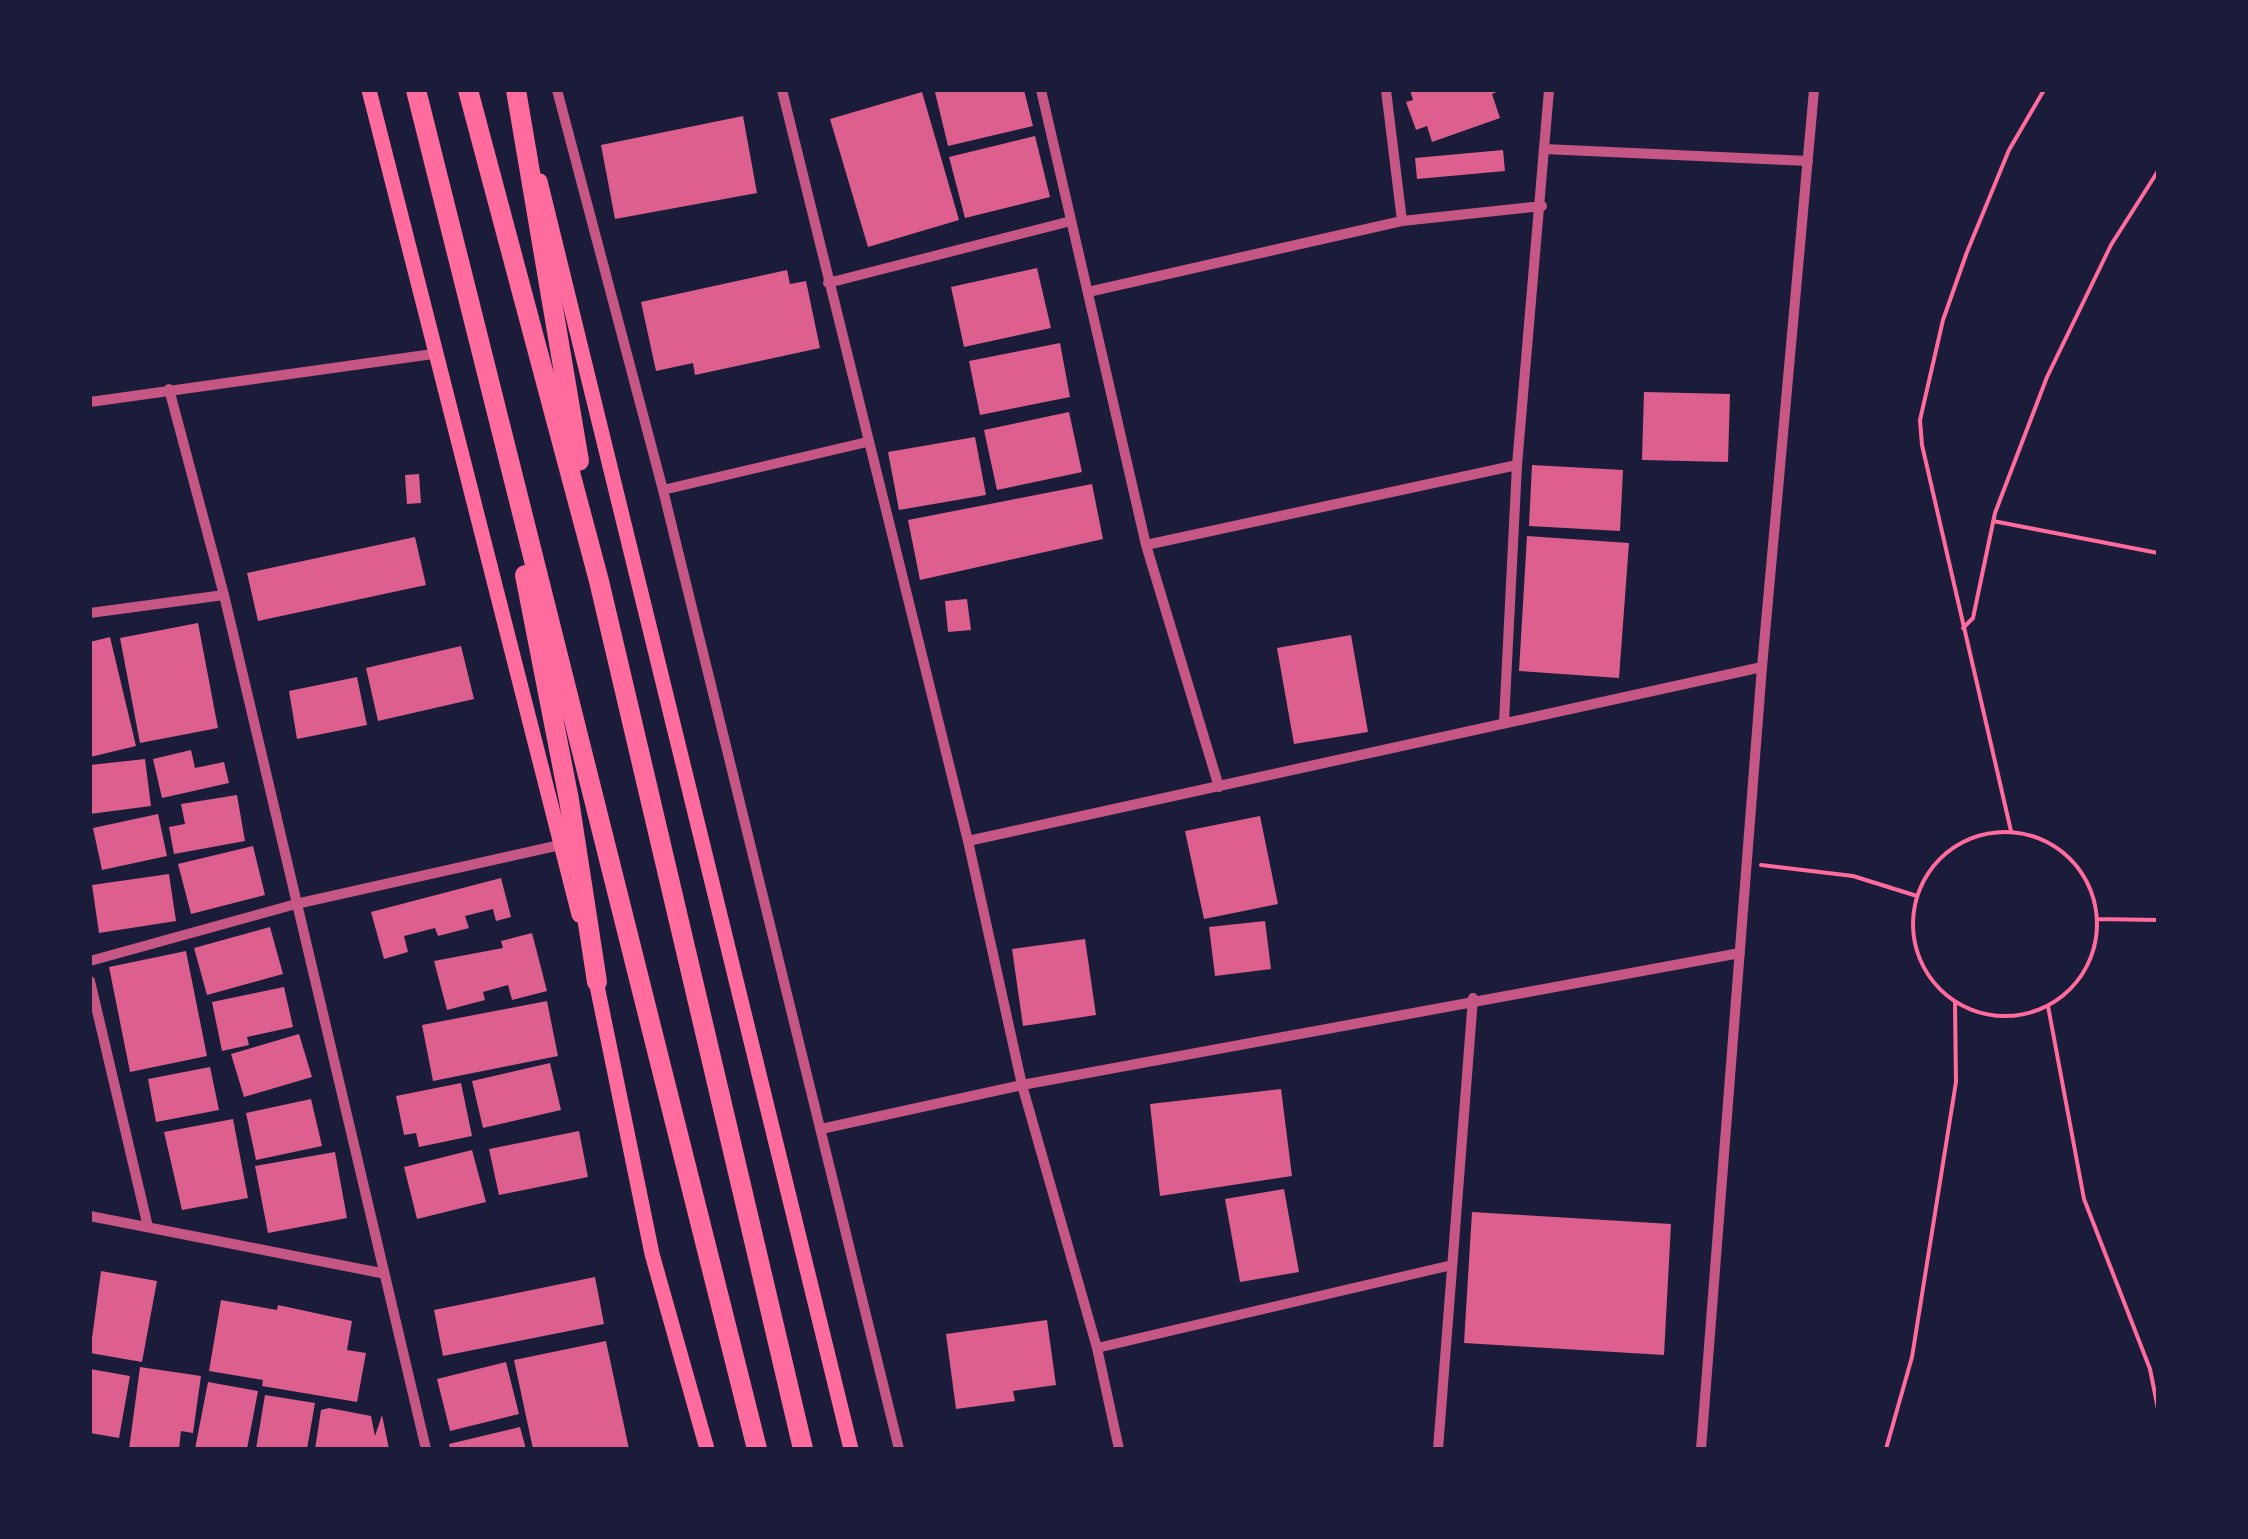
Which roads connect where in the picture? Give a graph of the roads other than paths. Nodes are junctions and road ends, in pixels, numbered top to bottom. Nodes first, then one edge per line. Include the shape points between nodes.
1 (370, 90) edge
2 (416, 90) edge
3 (468, 90) edge
4 (517, 90) edge
5 (557, 90) edge
6 (782, 90) edge
7 (1041, 90) edge
8 (1386, 90) edge
9 (1549, 90) edge
10 (1814, 90) edge
11 (1544, 150) junction
12 (1808, 161) junction
13 (1542, 206) junction
14 (1402, 221) junction
15 (1071, 222) junction
16 (828, 283) junction
17 (1088, 292) junction
18 (433, 354) junction
19 (486, 372) junction
20 (169, 389) junction
21 (90, 402) edge
22 (867, 442) junction
23 (1518, 465) junction
24 (662, 490) junction
25 (1146, 545) junction
26 (599, 581) junction
27 (224, 596) junction
28 (90, 613) edge
29 (1762, 667) junction
30 (1504, 722) junction
31 (1219, 787) junction
32 (968, 842) junction
33 (560, 845) junction
34 (296, 904) junction
35 (1740, 953) junction
36 (90, 961) edge
37 (90, 982) edge
38 (596, 982) junction
39 (1473, 998) junction
40 (1022, 1085) junction
41 (821, 1130) junction
42 (90, 1216) edge
43 (148, 1227) junction
44 (1452, 1265) junction
45 (381, 1273) junction
46 (1097, 1348) junction
47 (426, 1449) edge
48 (707, 1449) edge
49 (757, 1449) edge
50 (803, 1449) edge
51 (852, 1449) edge
52 (899, 1449) edge
53 (1119, 1449) edge
54 (1438, 1449) edge
55 (1701, 1449) edge

1 - 18 main road
2 - 19 highway
3 - 26 highway
4 - 26 highway
4 - 51 main road
5 - 24 street
6 - 16 street
7 - 15 street
8 - 14 street
9 - 11 street
10 - 12 street
11 - 12 street
11 - 13 street
12 - 29 street
13 - 14 street
13 - 23 street
14 - 17 street
15 - 16 street
15 - 17 street
16 - 22 street
17 - 25 street
18 - 20 street
18 - 33 main road
19 - 38 highway via 569,800
19 - 49 highway
20 - 21 street
20 - 27 street
22 - 24 street
22 - 32 street
23 - 25 street
23 - 30 street
24 - 41 street
25 - 31 street
26 - 50 highway
27 - 28 street
27 - 34 street
29 - 30 street
29 - 35 street
30 - 31 street
31 - 32 street
32 - 40 street
33 - 34 street
33 - 38 main road
34 - 36 street
34 - 45 street
35 - 39 street
35 - 55 street
37 - 43 street
38 - 48 main road via 652,1254
39 - 40 street
39 - 44 street
40 - 41 street
40 - 46 street
41 - 52 street
42 - 43 street
43 - 45 street
44 - 46 street
44 - 54 street
45 - 47 street
46 - 53 street

